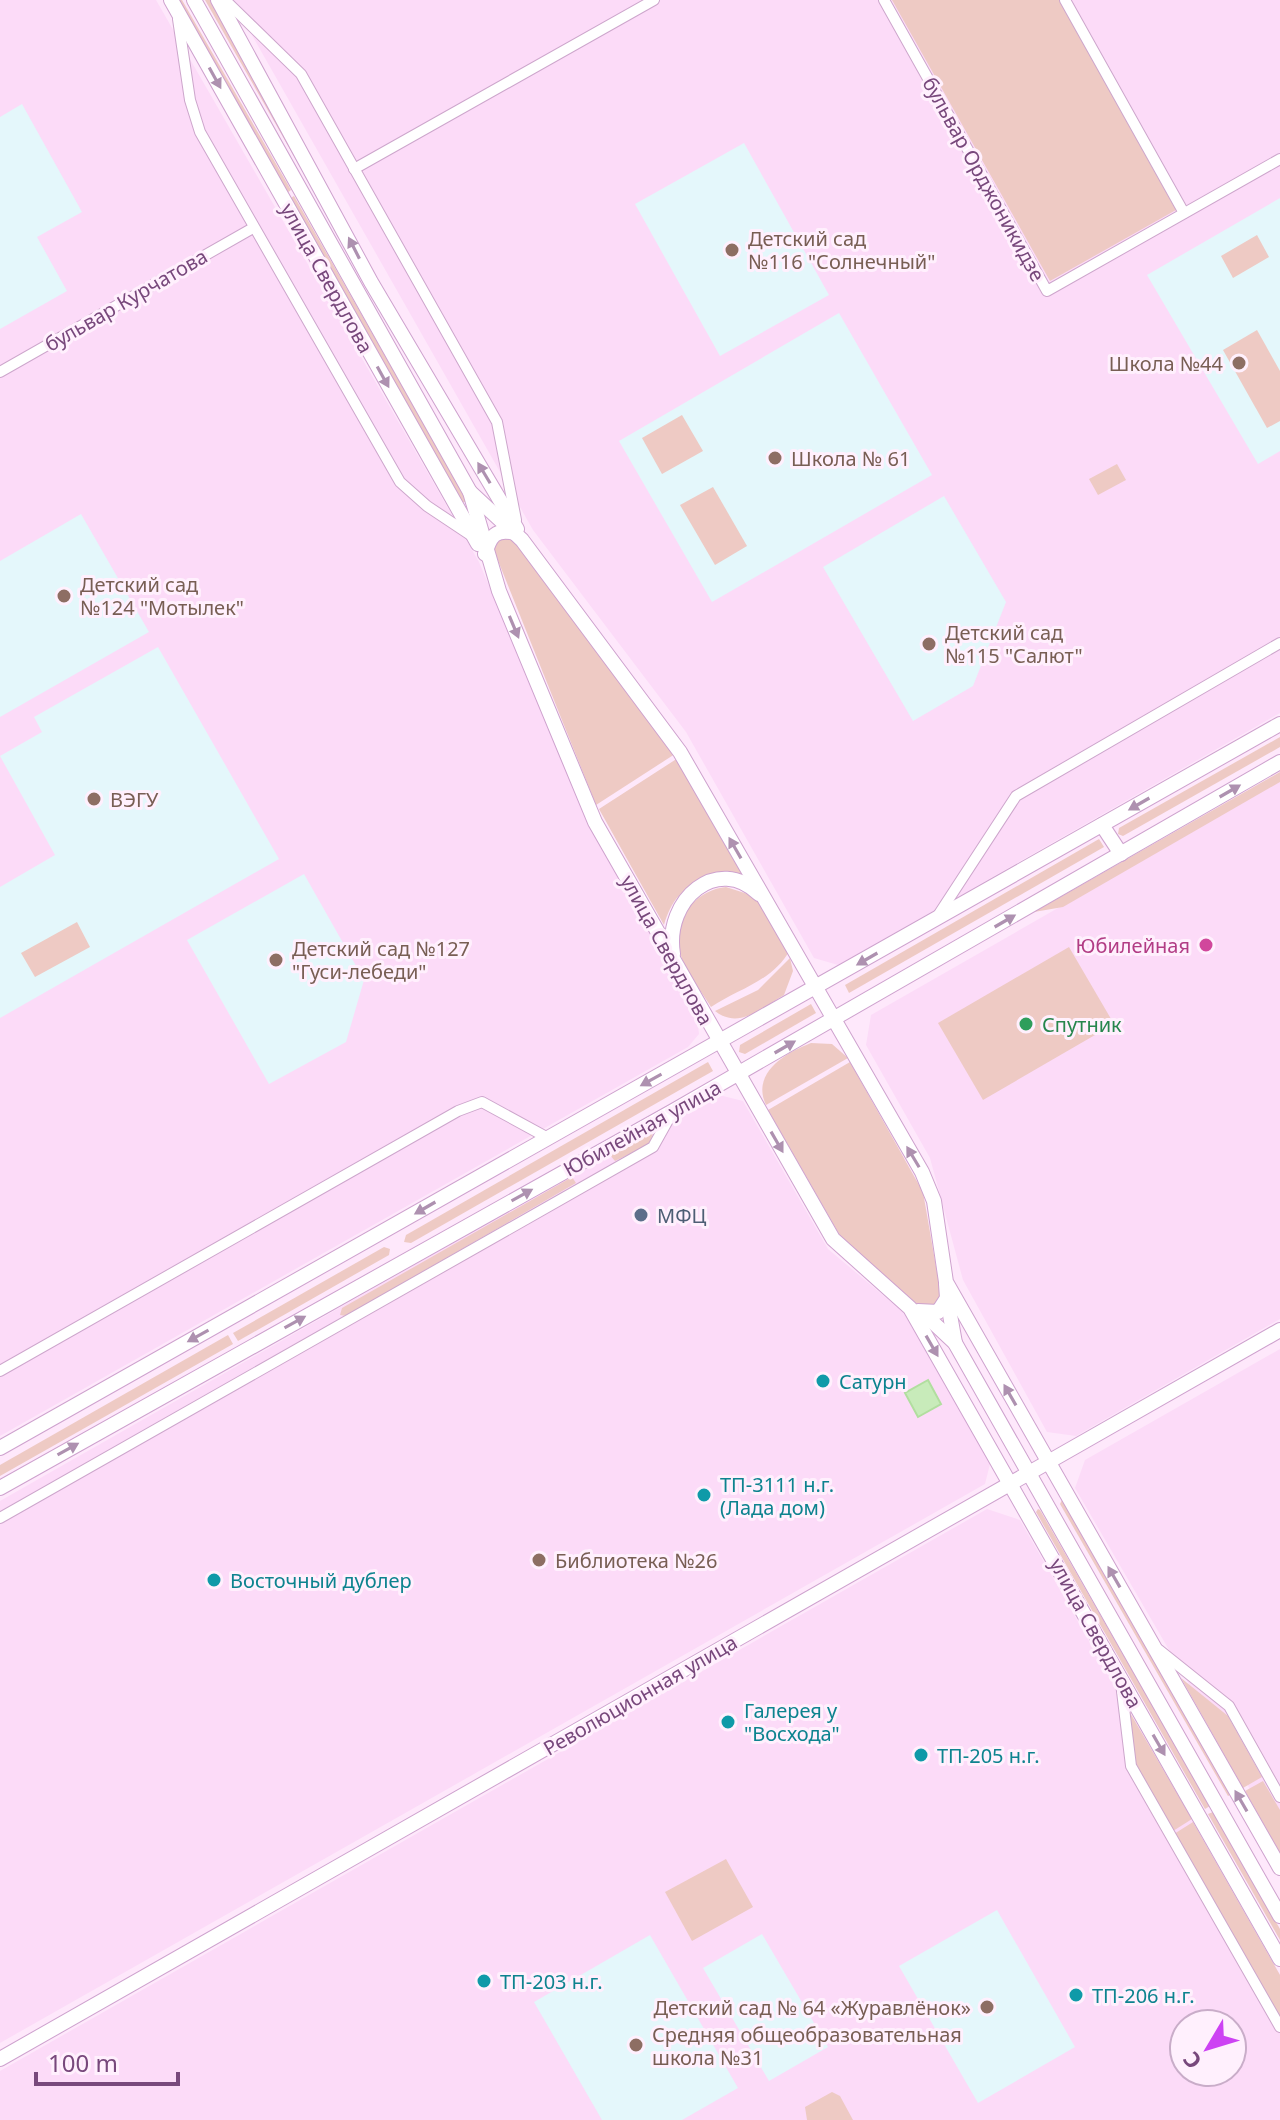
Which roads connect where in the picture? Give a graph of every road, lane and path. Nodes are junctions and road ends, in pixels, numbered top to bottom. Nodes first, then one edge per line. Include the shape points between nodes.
1 (194, 0) edge
2 (218, 0) edge
3 (225, 0) edge
4 (654, 0) edge
5 (884, 0) edge
6 (1065, 0) edge
7 (174, 5) edge
8 (1280, 159) edge
9 (354, 169) junction
10 (1184, 213) junction
11 (253, 228) junction
12 (0, 372) edge
13 (470, 492) junction
14 (518, 535) junction
15 (474, 537) junction
16 (485, 555) junction
17 (1280, 643) edge
18 (1280, 724) edge
19 (1280, 762) edge
20 (1102, 825) junction
21 (1121, 854) junction
22 (765, 901) junction
23 (936, 919) junction
24 (674, 961) junction
25 (814, 989) junction
26 (833, 1020) junction
27 (719, 1042) junction
28 (737, 1074) junction
29 (673, 1111) junction
30 (548, 1138) junction
31 (946, 1282) junction
32 (947, 1298) junction
33 (916, 1311) junction
34 (1280, 1330) edge
35 (955, 1343) junction
36 (0, 1371) edge
37 (0, 1448) edge
38 (1049, 1463) junction
39 (1029, 1474) junction
40 (1011, 1484) junction
41 (0, 1488) edge
42 (0, 1518) edge
43 (1153, 1645) junction
44 (1120, 1677) junction
45 (1280, 1797) edge
46 (1280, 1868) edge
47 (1280, 1916) edge
48 (1280, 1959) edge
49 (1280, 2027) edge
50 (0, 2059) edge

1 - 13 main road, улица Свердлова
14 -> 2 main road, улица Свердлова via 371,282
3 - 9 street via 294,63
4 - 9 street
5 - 10 street, бульвар Орджоникидзе via 1047,291
6 - 10 street
7 - 11 street via 193,114
7 -> 15 main road, улица Свердлова
8 - 10 street, бульвар Орджоникидзе
9 - 14 street via 497,422
11 - 12 street, бульвар Курчатова
11 - 15 street via 400,482
13 - 14 main road, улица Свердлова
13 - 16 main road, улица Свердлова
14 - 16 main road via 495,533
22 -> 14 main road, улица Свердлова via 673,741
15 - 16 main road, улица Свердлова
16 -> 24 main road, улица Свердлова via 595,822
17 - 23 street via 1016,796
18 -> 20 main road, Юбилейная улица
21 -> 19 main road, Юбилейная улица
20 - 21 main road
20 - 23 main road, Юбилейная улица
26 -> 21 main road, Юбилейная улица
22 - 24 main road via 736,882 693,890 671,925
22 - 25 main road, улица Свердлова
23 -> 25 main road, Юбилейная улица
24 - 27 main road, улица Свердлова
25 - 26 main road, улица Свердлова
25 - 27 main road, Юбилейная улица
28 -> 26 main road, Юбилейная улица
31 -> 26 main road, улица Свердлова via 929,1186
27 - 28 main road, улица Свердлова
27 -> 30 main road, Юбилейная улица
28 - 29 main road, Юбилейная улица
28 -> 33 main road, улица Свердлова via 833,1239
41 -> 29 main road, Юбилейная улица
29 - 42 street via 653,1147
30 - 36 street via 482,1102 458,1111
30 -> 37 main road, Юбилейная улица
31 - 32 main road, улица Свердлова
38 -> 31 main road, улица Свердлова
32 - 33 main road via 938,1312
32 - 35 main road, улица Свердлова
33 - 35 main road, улица Свердлова
33 -> 40 main road, улица Свердлова
34 - 38 main road, Революционная улица
35 - 39 main road, улица Свердлова
38 - 39 main road, Революционная улица
43 -> 38 main road, улица Свердлова
39 - 40 main road, Революционная улица
39 - 47 main road, улица Свердлова
40 - 44 main road, улица Свердлова
40 - 50 main road, Революционная улица
43 - 45 street via 1229,1706
46 -> 43 main road, улица Свердлова
44 -> 48 main road, улица Свердлова
44 - 49 street via 1131,1766

